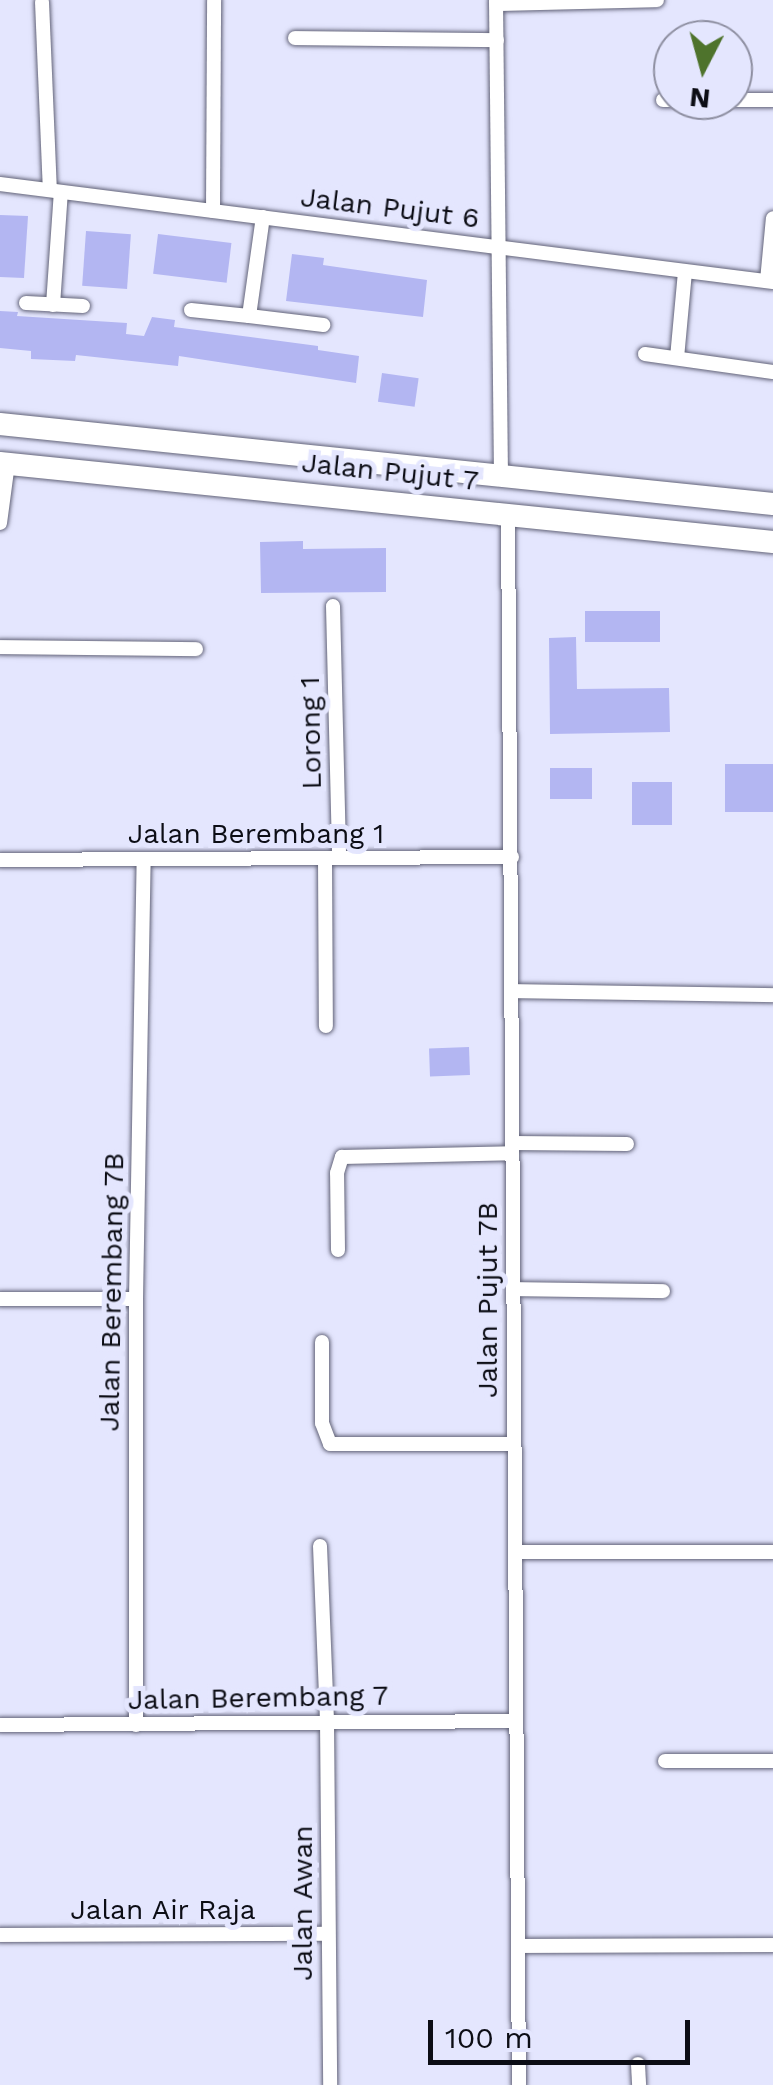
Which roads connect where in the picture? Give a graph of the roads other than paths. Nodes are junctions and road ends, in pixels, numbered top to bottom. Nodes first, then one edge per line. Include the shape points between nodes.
1 (214, 0) edge
2 (657, 0) edge
3 (42, 2) edge
4 (496, 2) edge
5 (294, 38) dead end
6 (498, 40) junction
7 (0, 184) edge
8 (56, 191) junction
9 (212, 211) junction
10 (263, 217) junction
11 (773, 218) edge
12 (500, 248) junction
13 (685, 271) junction
14 (770, 282) edge
15 (26, 303) dead end
16 (53, 305) junction
17 (83, 306) dead end
18 (191, 310) dead end
19 (249, 316) junction
20 (323, 325) dead end
21 (645, 354) dead end
22 (677, 358) junction
23 (773, 372) edge
24 (0, 424) edge
25 (3, 459) edge
26 (500, 473) junction
27 (773, 504) edge
28 (508, 515) junction
29 (0, 523) edge
30 (773, 542) edge
31 (333, 606) dead end
32 (0, 647) edge
33 (196, 649) dead end
34 (512, 857) junction
35 (332, 858) junction
36 (144, 859) junction
37 (0, 860) edge
38 (512, 991) junction
39 (773, 995) edge
40 (326, 1026) dead end
41 (626, 1144) dead end
42 (512, 1148) junction
43 (338, 1250) dead end
44 (514, 1289) junction
45 (663, 1291) dead end
46 (0, 1299) edge
47 (136, 1299) junction
48 (322, 1342) dead end
49 (513, 1444) junction
50 (320, 1546) dead end
51 (516, 1552) junction
52 (773, 1552) edge
53 (327, 1721) junction
54 (516, 1721) junction
55 (0, 1725) edge
56 (136, 1725) junction
57 (665, 1760) dead end
58 (773, 1761) edge
59 (327, 1934) junction
60 (0, 1935) edge
61 (518, 1946) junction
62 (773, 1946) edge
63 (638, 2064) dead end
64 (330, 2085) edge
65 (519, 2085) edge
66 (639, 2085) edge

1 - 9 street
2 - 4 street
3 - 8 street
4 - 6 street
5 - 6 street
6 - 12 street
7 - 8 street, Jalan Pujut 6
8 - 9 street, Jalan Pujut 6
8 - 16 street
9 - 10 street, Jalan Pujut 6
10 - 12 street, Jalan Pujut 6
10 - 19 street
11 - 14 street
12 - 13 street, Jalan Pujut 6
12 - 26 street
13 - 14 street, Jalan Pujut 6
13 - 22 street
15 - 16 street
16 - 17 street
18 - 19 street
19 - 20 street
21 - 22 street
22 - 23 street
24 - 26 main road, Jalan Pujut 7
25 - 28 main road, Jalan Pujut 7
25 - 29 street
26 - 27 main road, Jalan Pujut 7
28 - 30 main road, Jalan Pujut 7
28 - 34 street, Jalan Pujut 7B
31 - 35 street, Lorong 1
32 - 33 street
34 - 35 street, Jalan Berembang 1
34 - 38 street, Jalan Pujut 7B
35 - 36 street, Jalan Berembang 1
35 - 40 street, Lorong 1
36 - 37 street, Jalan Berembang 1
36 - 47 street, Jalan Berembang 7B
38 - 39 street
38 - 42 street, Jalan Pujut 7B
41 - 42 street
42 - 43 street via 342,1158
42 - 44 street, Jalan Pujut 7B
44 - 45 street
44 - 49 street, Jalan Pujut 7B
46 - 47 street
47 - 56 street, Jalan Berembang 7B
48 - 49 street via 322,1423 330,1444
49 - 51 street, Jalan Pujut 7B
50 - 53 street, Jalan Awan
51 - 52 street
51 - 54 street, Jalan Pujut 7B
53 - 54 street, Jalan Berembang 7
53 - 56 street, Jalan Berembang 7
53 - 59 street, Jalan Awan
54 - 61 street, Jalan Pujut 7B
55 - 56 street, Jalan Berembang 7
57 - 58 street
59 - 60 street, Jalan Air Raja
59 - 64 street, Jalan Awan
61 - 62 street
61 - 65 street, Jalan Pujut 7B
63 - 66 street

